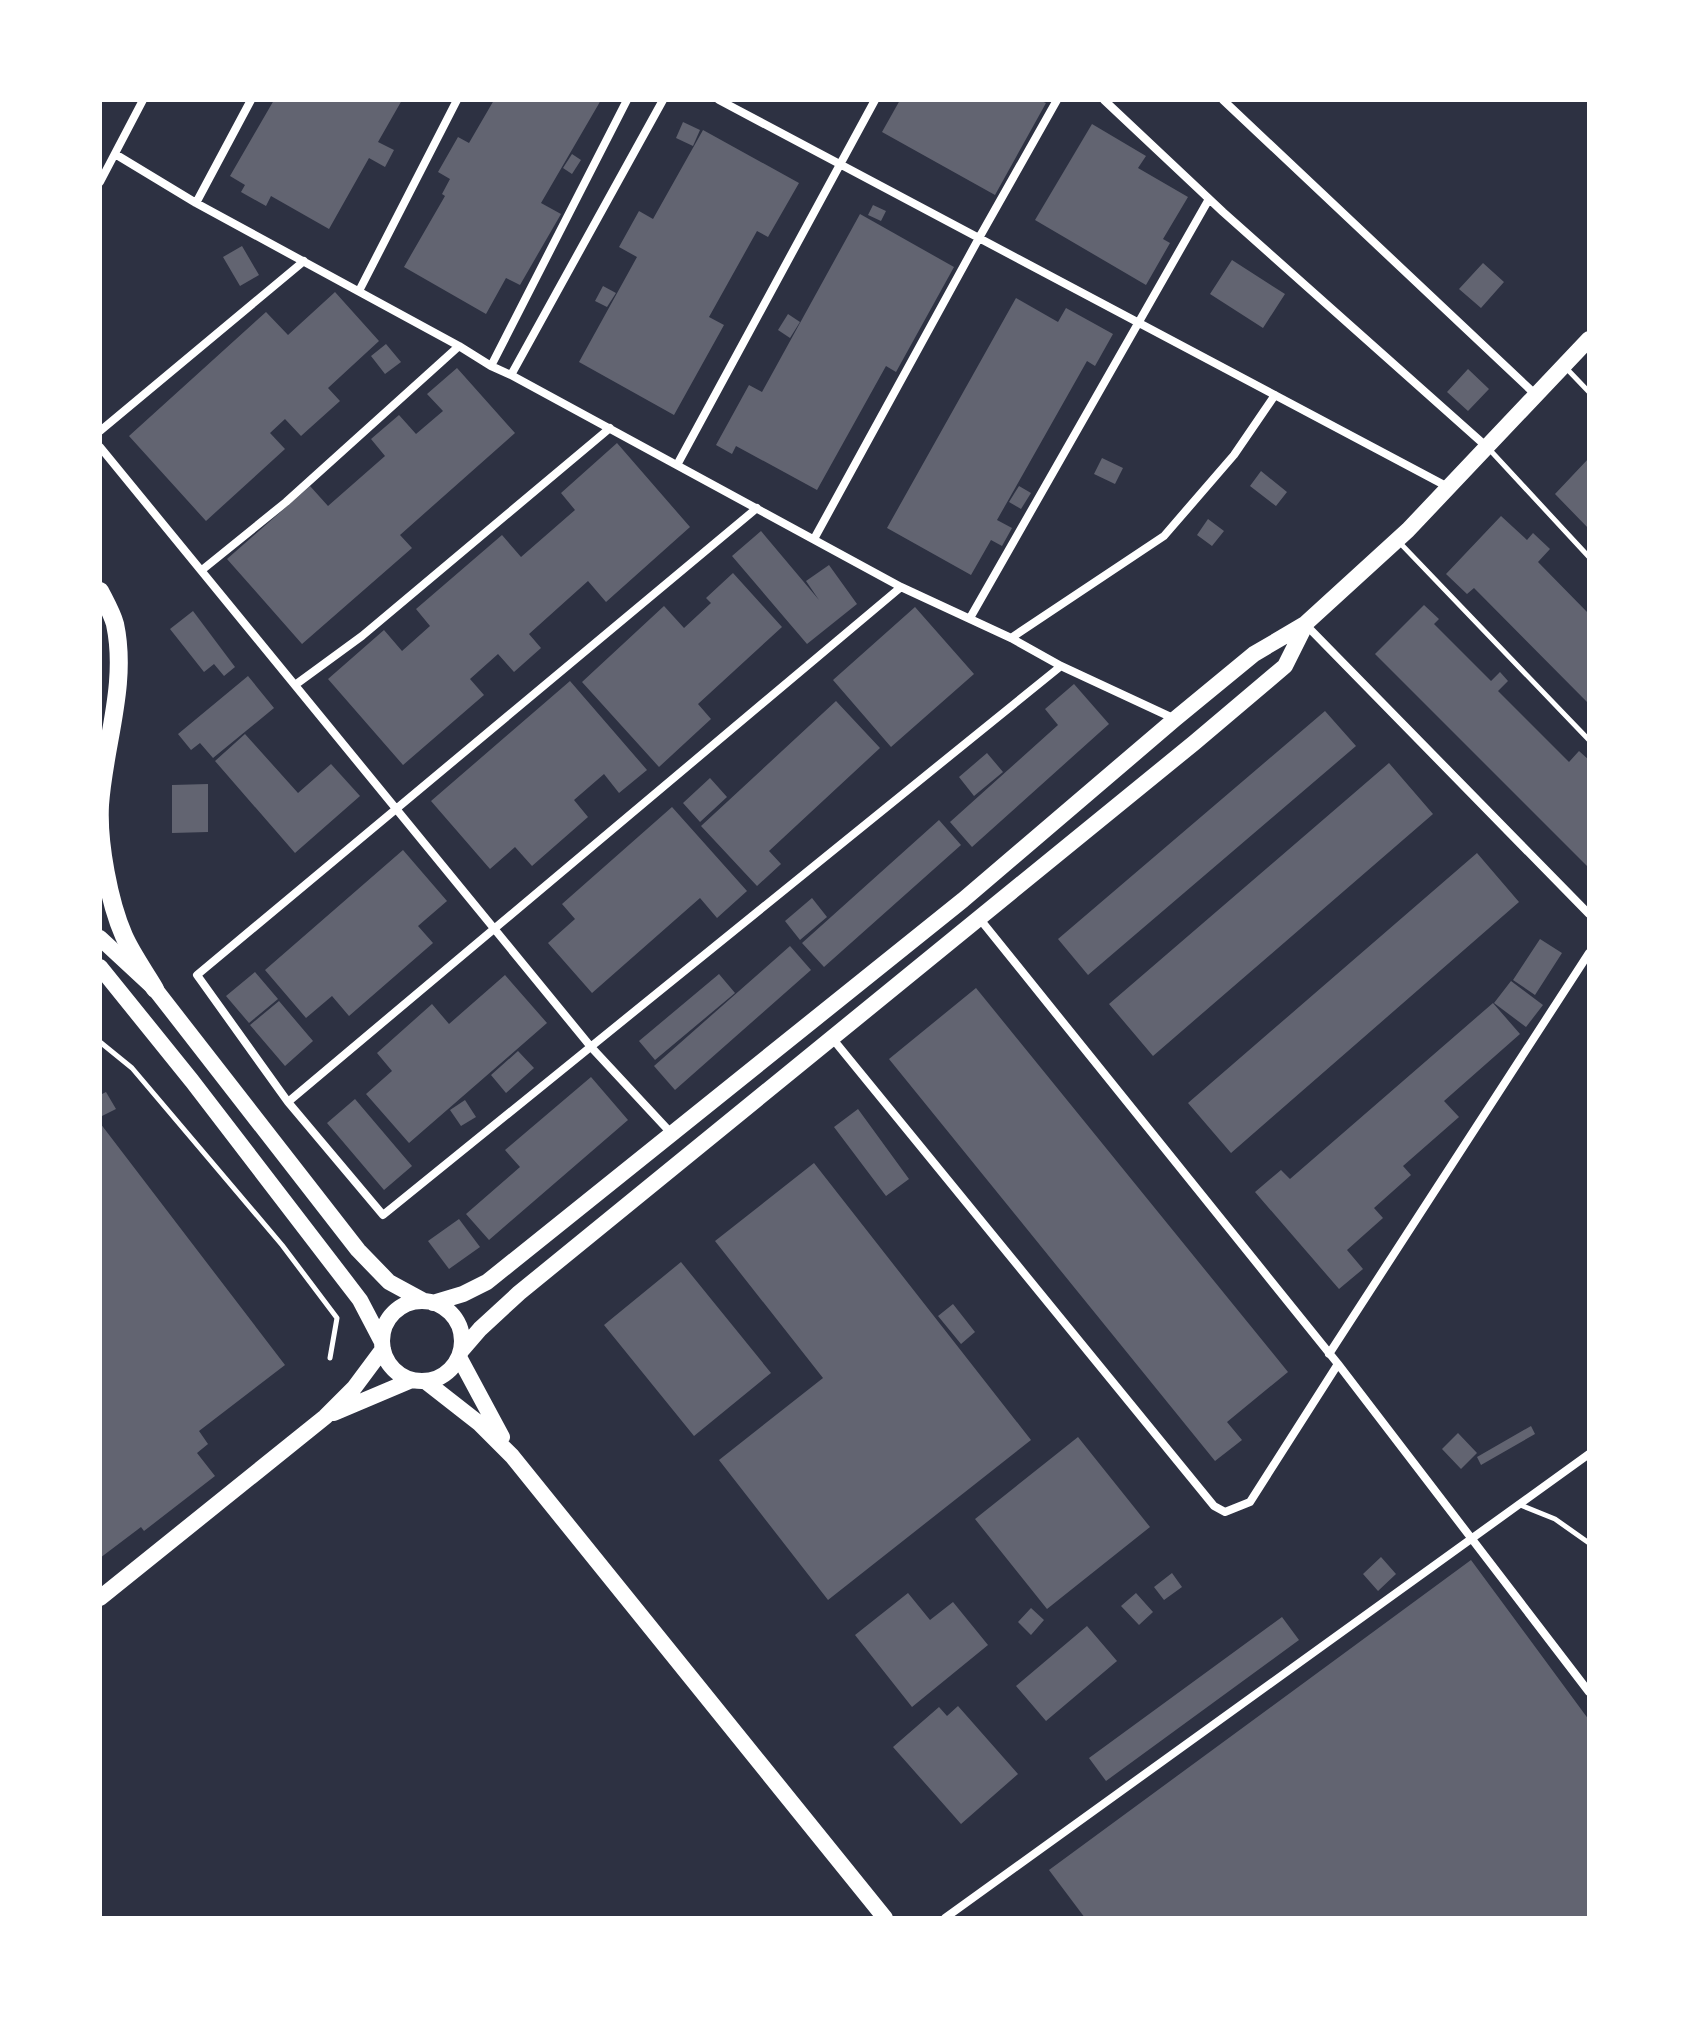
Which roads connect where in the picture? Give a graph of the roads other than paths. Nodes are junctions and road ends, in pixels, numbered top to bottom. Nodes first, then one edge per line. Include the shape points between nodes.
1 (143, 100) edge
2 (251, 100) edge
3 (457, 100) edge
4 (627, 100) edge
5 (663, 100) edge
6 (719, 100) edge
7 (875, 100) edge
8 (1057, 100) edge
9 (1104, 100) edge
10 (1223, 100) edge
11 (115, 154) junction
12 (840, 164) junction
13 (100, 182) edge
14 (1209, 199) junction
15 (196, 203) junction
16 (979, 238) junction
17 (304, 261) junction
18 (359, 291) junction
19 (1139, 323) junction
20 (1589, 339) edge
21 (459, 346) junction
22 (1564, 365) junction
23 (491, 366) junction
24 (511, 375) junction
25 (1589, 392) edge
26 (1275, 395) junction
27 (1536, 395) junction
28 (610, 428) junction
29 (100, 431) edge
30 (100, 447) edge
31 (1487, 447) junction
32 (677, 465) junction
33 (1448, 487) junction
34 (757, 508) junction
35 (814, 539) junction
36 (1396, 539) junction
37 (1589, 557) edge
38 (202, 570) junction
39 (901, 587) junction
40 (100, 591) edge
41 (970, 618) junction
42 (1305, 624) junction
43 (1011, 638) junction
44 (1061, 666) junction
45 (295, 685) junction
46 (116, 705) junction
47 (1175, 719) junction
48 (1589, 740) edge
49 (100, 743) edge
50 (1194, 743) junction
51 (397, 809) junction
52 (963, 900) junction
53 (1589, 914) edge
54 (979, 918) junction
55 (495, 929) junction
56 (100, 938) edge
57 (1589, 953) edge
58 (100, 967) edge
59 (155, 989) junction
60 (832, 1038) junction
61 (100, 1042) edge
62 (591, 1047) junction
63 (288, 1102) junction
64 (671, 1133) junction
65 (690, 1154) junction
66 (428, 1302) junction
67 (382, 1346) junction
68 (460, 1354) junction
69 (1329, 1354) junction
70 (330, 1358) dead end
71 (1338, 1364) junction
72 (418, 1381) junction
73 (325, 1417) junction
74 (1589, 1454) edge
75 (512, 1456) junction
76 (1518, 1504) junction
77 (1472, 1537) junction
78 (1589, 1543) edge
79 (100, 1598) edge
80 (1589, 1692) edge
81 (885, 1918) edge
82 (945, 1918) edge

1 - 11 street
2 - 15 street
3 - 18 street
4 - 23 street
5 - 24 street
6 - 12 street
7 - 12 street
8 - 16 street
9 - 14 street
10 - 27 street
11 - 13 street
11 - 15 street
12 - 16 street
12 - 32 street
14 - 19 street
14 - 31 street
15 - 17 street
16 - 19 street
16 - 35 street
17 - 18 street
17 - 29 street
18 - 21 street
19 - 26 street
19 - 41 street
20 - 22 main road
21 - 23 street
21 - 38 street
22 - 25 lane
22 - 27 main road
23 - 24 street
24 - 28 street
26 - 33 street
26 - 43 street via 1234,455 1164,536
27 - 31 main road
28 - 32 street
28 - 45 street via 362,636
30 - 38 street
31 - 33 main road
31 - 37 lane
32 - 34 street
33 - 36 main road
34 - 35 street
34 - 51 street
35 - 39 street
36 - 42 main road
36 - 48 lane
38 - 45 street
39 - 41 street
39 - 55 street
40 - 46 highway via 114,622 119,655
41 - 43 street
42 - 47 main road via 1254,654
42 - 50 main road via 1285,666
42 - 53 street
43 - 44 street
44 - 47 street
44 - 62 street
45 - 51 street
46 - 49 highway
46 - 59 highway via 100,806 101,847 124,937
47 - 50 main road
47 - 52 main road
50 - 54 main road
51 - 55 street
51 - 63 street via 197,975
52 - 54 main road
52 - 64 main road
54 - 60 main road
54 - 69 street
55 - 62 street
55 - 63 street
56 - 59 main road
57 - 69 street
58 - 67 main road via 360,1300
59 - 66 main road via 358,1250 389,1282
60 - 65 main road
60 - 71 street via 1214,1506 1225,1512 1250,1502
61 - 70 lane via 132,1068 337,1318
62 - 63 street via 383,1215
62 - 64 street
64 - 65 main road
64 - 66 main road via 487,1282
65 - 68 main road via 519,1293
66 - 67 main road via 394,1313 383,1331
66 - 68 main road via 444,1308 460,1327
67 - 72 main road via 393,1369
67 - 73 main road via 354,1388
68 - 72 main road via 445,1374
68 - 75 main road
69 - 71 street
71 - 77 street
72 - 73 main road
72 - 75 main road via 480,1424
73 - 79 main road
74 - 76 street
75 - 81 main road
76 - 77 street
76 - 78 lane via 1555,1519
77 - 80 street
77 - 82 street

